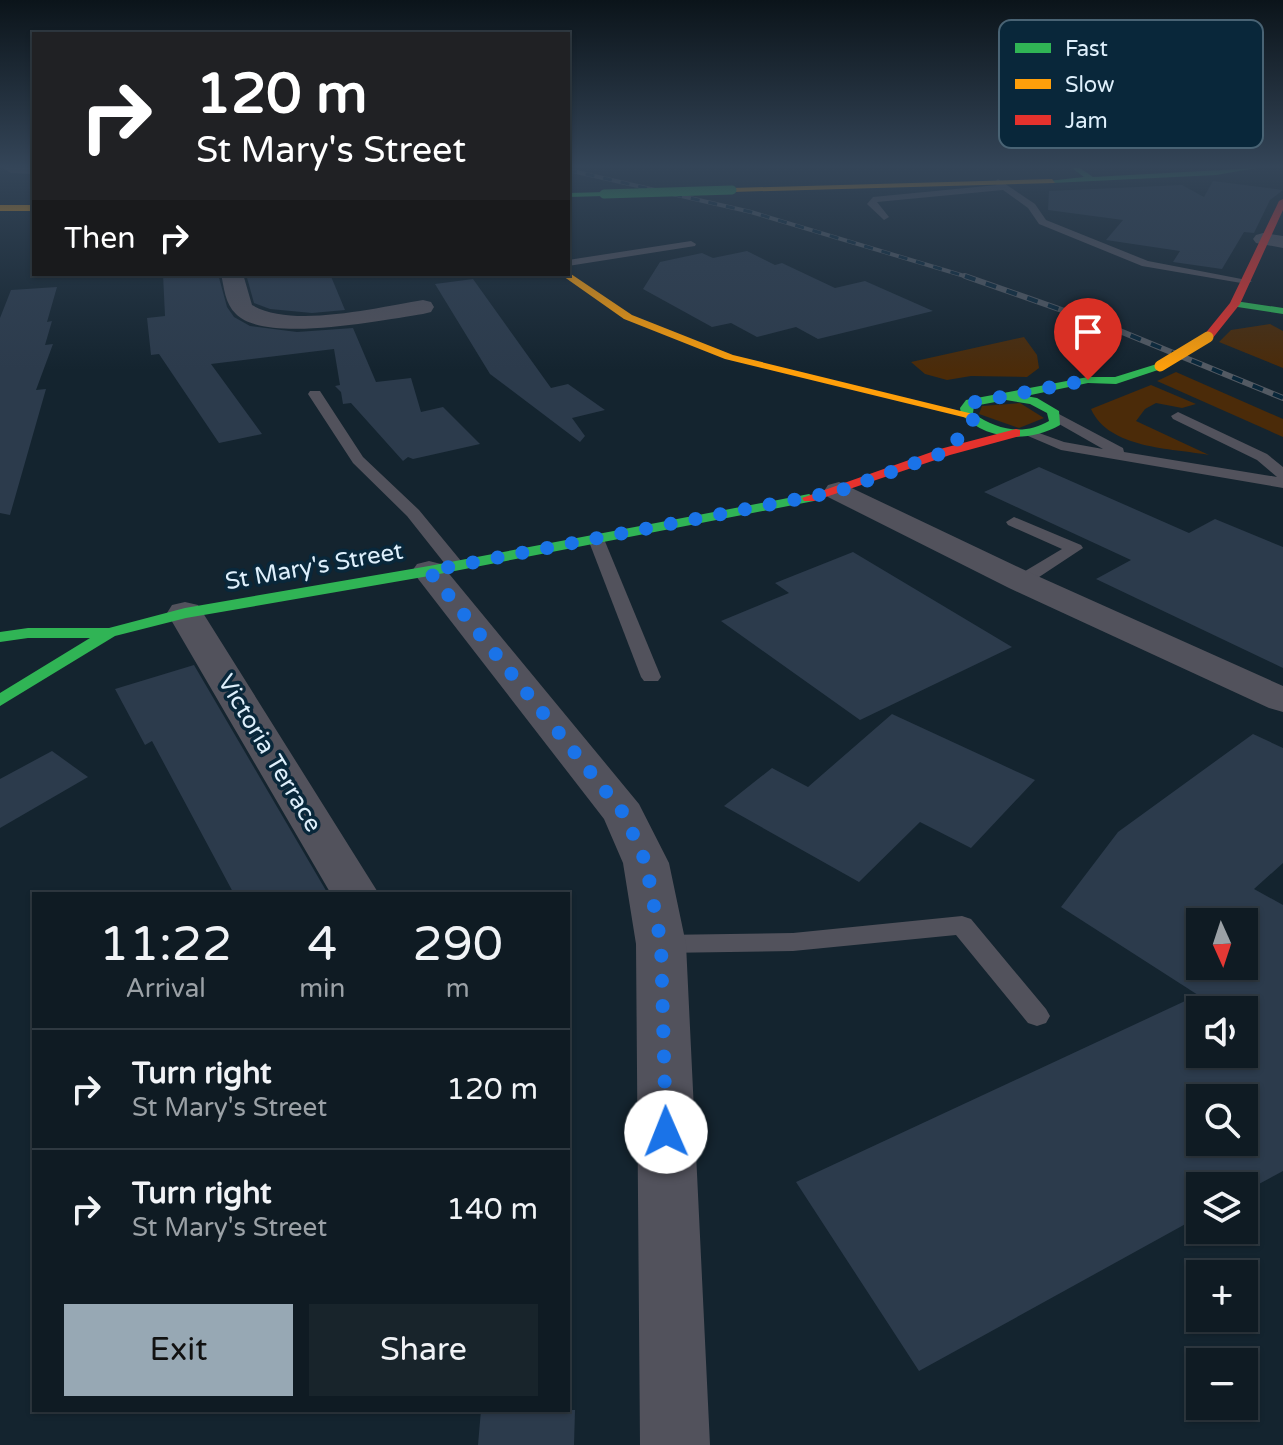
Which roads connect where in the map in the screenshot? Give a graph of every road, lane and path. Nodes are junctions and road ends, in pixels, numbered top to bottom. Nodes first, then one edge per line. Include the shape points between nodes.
1 (1075, 235) edge
2 (1273, 240) edge
3 (691, 244) dead end
4 (570, 263) edge
5 (233, 276) edge
6 (568, 276) edge
7 (1247, 281) junction
8 (1235, 304) junction
9 (1283, 310) edge
10 (435, 331) dead end
11 (828, 381) junction
12 (1116, 381) junction
13 (315, 394) dead end
14 (998, 396) junction
15 (1064, 409) junction
16 (1178, 416) dead end
17 (970, 417) junction
18 (1022, 433) junction
19 (948, 451) junction
20 (1132, 459) junction
21 (1283, 475) edge
22 (1283, 483) edge
23 (839, 491) junction
24 (1014, 522) dead end
25 (596, 539) junction
26 (442, 568) junction
27 (1021, 581) junction
28 (185, 613) junction
29 (109, 633) junction
30 (0, 637) edge
31 (651, 677) dead end
32 (1283, 700) edge
33 (0, 701) edge
34 (354, 892) edge
35 (661, 944) junction
36 (1037, 1016) dead end
37 (675, 1445) edge

1 - 7 lane via 1146,264
2 - 7 main road
3 - 4 lane
5 - 10 street via 243,309 255,318 312,321 420,301
6 - 11 main road via 628,317 667,334 729,357
7 - 8 main road
8 - 9 main road
8 - 12 main road, bridge via 1208,337 1160,366
11 - 14 main road
11 - 17 main road
12 - 14 main road via 1088,380
12 - 15 main road via 1107,391
13 - 26 lane via 358,460 413,513
14 - 15 main road
14 - 17 main road via 970,403
15 - 18 main road, St Mary's Street via 1050,427
15 - 20 lane
16 - 21 lane via 1262,457
17 - 18 main road via 991,429
17 - 19 main road
18 - 19 main road, St Mary's Street
18 - 20 lane
19 - 23 main road, St Mary's Street
20 - 22 lane
23 - 25 main road, St Mary's Street
23 - 27 street
24 - 27 lane via 1075,548
25 - 26 main road, St Mary's Street
25 - 31 lane
26 - 28 main road, St Mary's Street
26 - 35 street via 624,814 646,863
27 - 32 street
28 - 29 main road, St Mary's Street
28 - 34 street, Victoria Terrace
29 - 30 main road
29 - 33 main road
35 - 36 lane via 793,942 962,925
35 - 37 street

